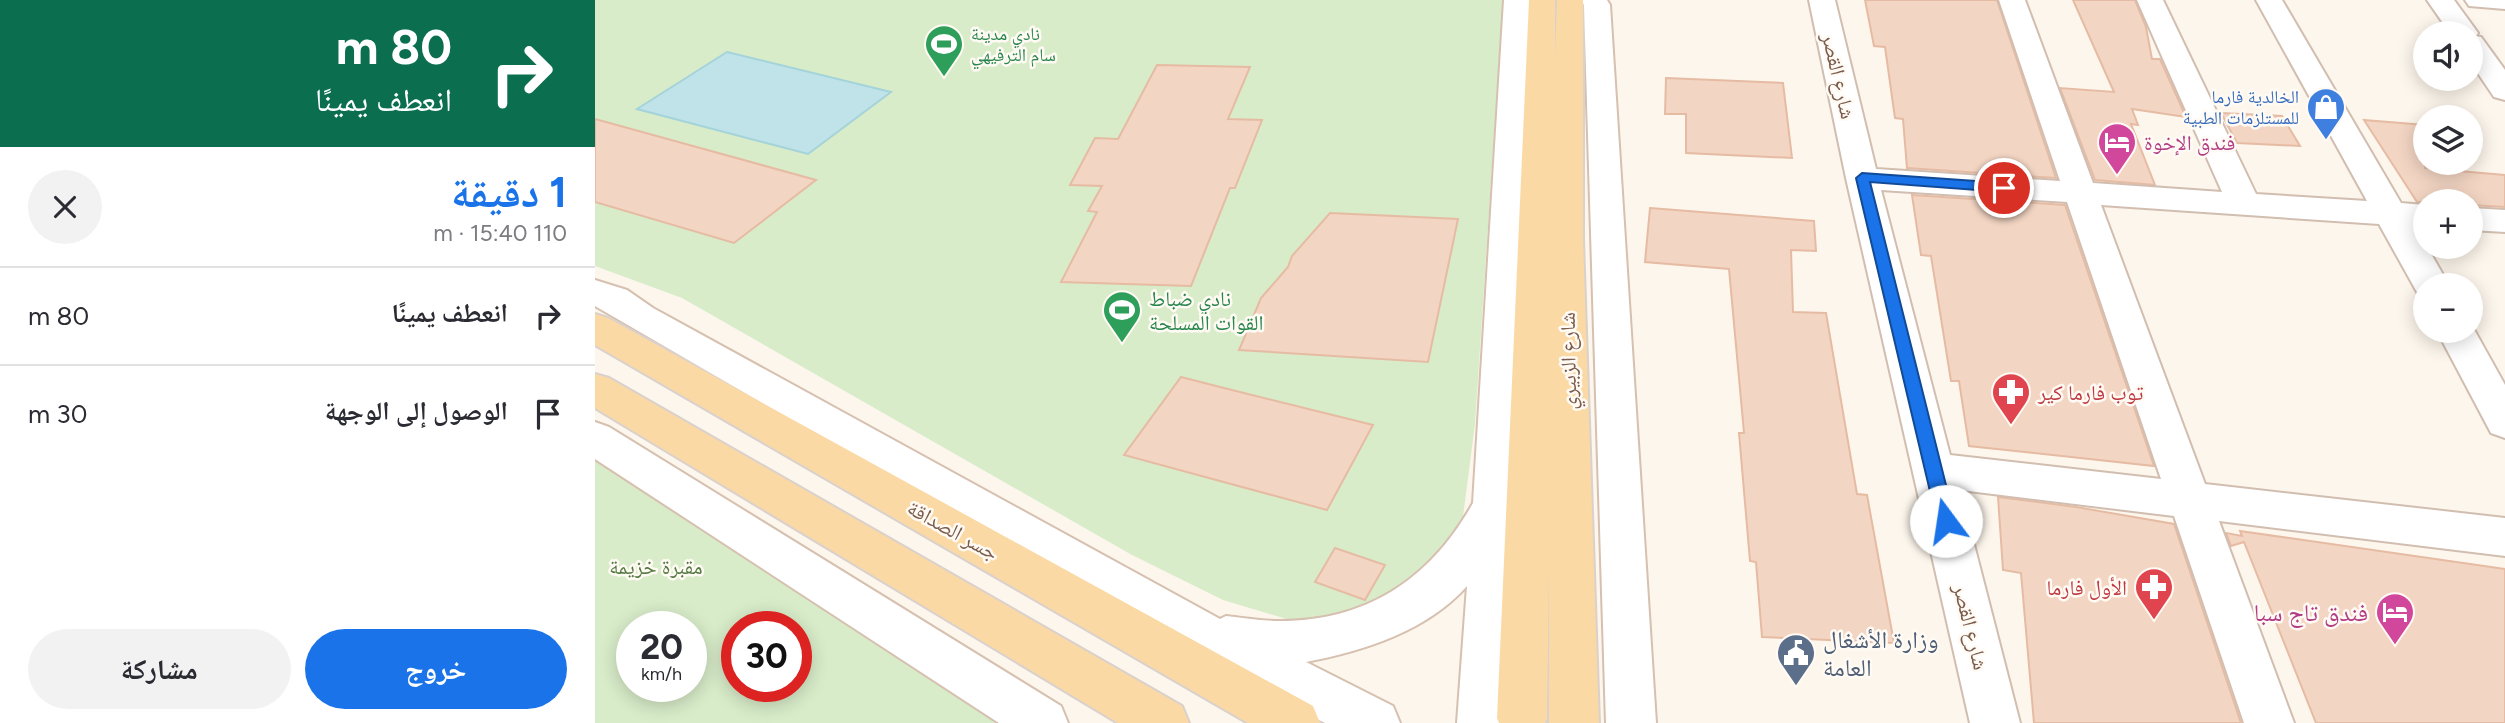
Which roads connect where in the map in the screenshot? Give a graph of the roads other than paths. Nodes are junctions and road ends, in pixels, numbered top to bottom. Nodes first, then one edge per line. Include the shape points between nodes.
1 (1517, 0) edge
2 (1542, 0) edge
3 (1570, 0) edge
4 (1594, 0) edge
5 (1822, 0) edge
6 (2012, 0) edge
7 (2150, 0) edge
8 (2269, 0) edge
9 (2440, 0) edge
10 (2478, 0) edge
11 (2505, 1) edge
12 (2455, 21) edge
13 (2483, 60) edge
14 (2505, 91) edge
15 (1862, 178) junction
16 (2079, 193) junction
17 (2244, 203) junction
18 (2392, 213) junction
19 (2413, 215) edge
20 (2483, 220) edge
21 (2505, 221) edge
22 (2424, 273) edge
23 (595, 293) edge
24 (603, 333) edge
25 (2462, 343) edge
26 (595, 389) edge
27 (2505, 422) edge
28 (595, 438) edge
29 (1933, 470) junction
30 (2191, 500) junction
31 (1495, 502) junction
32 (2505, 537) edge
33 (1207, 636) junction
34 (1502, 720) edge
35 (1043, 723) edge
36 (1164, 723) edge
37 (1295, 723) edge
38 (1375, 723) edge
39 (1574, 723) edge
40 (1631, 723) edge
41 (1995, 723) edge
42 (2269, 723) edge

1 - 31 street
2 - 34 main road, شارع الزبيري
3 - 39 main road, شارع الزبيري via 1566,240
4 - 40 street
5 - 15 street, شارع القصر
6 - 16 street
7 - 17 street
8 - 18 street
9 - 12 street
10 - 11 street
13 - 14 street
15 - 16 street
15 - 29 street, شارع القصر
16 - 17 street
16 - 30 street
17 - 18 street
18 - 19 street
18 - 22 street
20 - 21 street
23 - 33 street via 614,299
24 - 37 main road, جسر الصداقة
25 - 27 street
26 - 36 main road
28 - 35 street
29 - 30 street
29 - 41 street, شارع القصر
30 - 32 street
30 - 42 street
31 - 33 street via 1475,542 1443,582 1395,614 1343,634 1284,643
31 - 34 street
33 - 38 street

